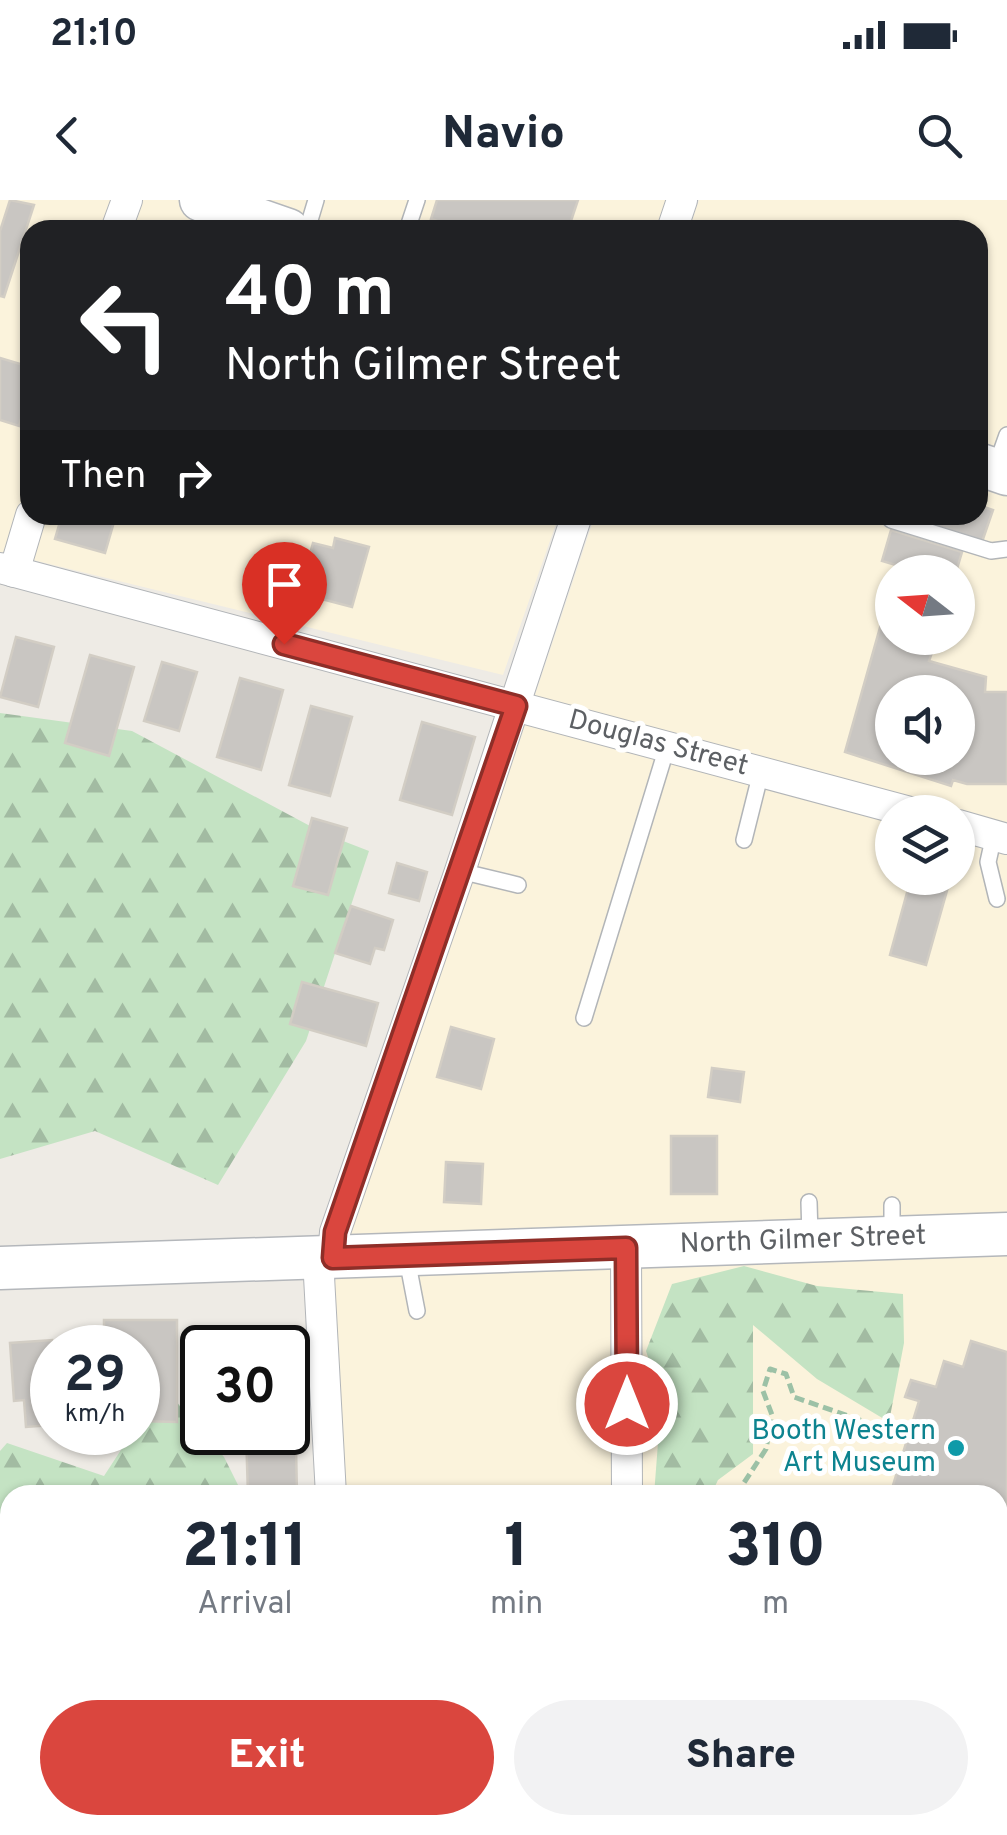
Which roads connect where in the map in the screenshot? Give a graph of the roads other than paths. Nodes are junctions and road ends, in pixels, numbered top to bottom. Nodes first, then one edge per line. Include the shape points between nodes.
1 (201, 200) edge
2 (259, 220) edge
3 (27, 525) edge
4 (574, 525) edge
5 (908, 525) edge
6 (1007, 549) edge
7 (7, 570) edge
8 (516, 706) junction
9 (666, 747) junction
10 (761, 772) junction
11 (875, 803) edge
12 (975, 830) edge
13 (1000, 837) edge
14 (744, 840) dead end
15 (460, 871) junction
16 (518, 886) dead end
17 (997, 899) dead end
18 (584, 1018) dead end
19 (1007, 1234) edge
20 (626, 1248) junction
21 (406, 1255) junction
22 (326, 1258) junction
23 (0, 1268) edge
24 (418, 1311) dead end
25 (332, 1485) edge
26 (627, 1485) edge

1 - 2 street
3 - 7 street
4 - 8 street
5 - 6 lane via 991,551
7 - 8 street, Douglas Street
8 - 9 street, Douglas Street
8 - 15 street
9 - 10 street, Douglas Street
9 - 18 lane
10 - 11 street, Douglas Street
10 - 14 lane
12 - 13 street
13 - 17 lane via 988,862
15 - 16 lane
15 - 22 street
19 - 20 street, North Gilmer Street via 892,1221 810,1221
20 - 21 street, North Gilmer Street
20 - 26 street
21 - 22 street, North Gilmer Street
21 - 24 lane
22 - 23 street, North Gilmer Street
22 - 25 street

